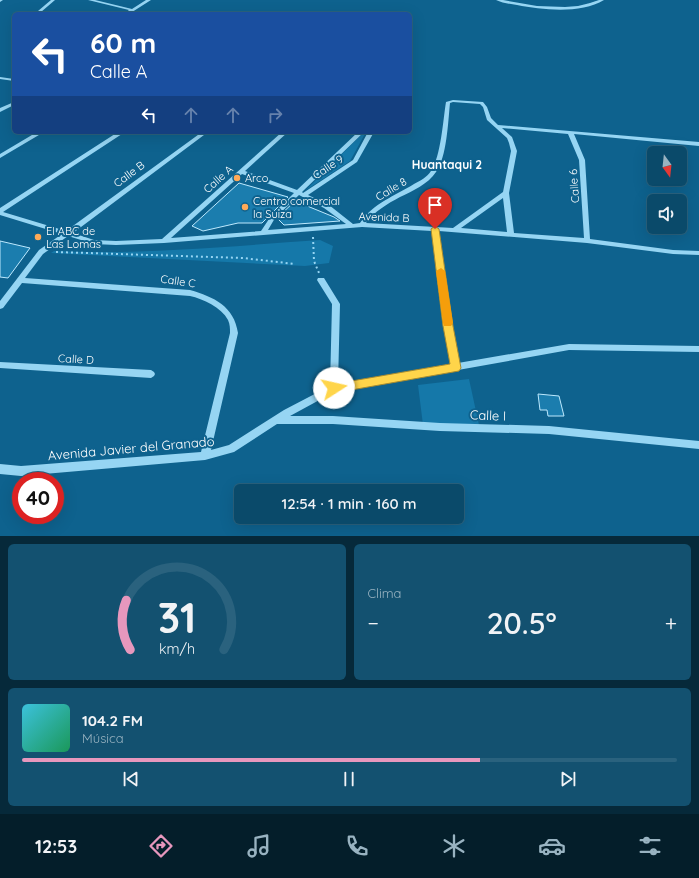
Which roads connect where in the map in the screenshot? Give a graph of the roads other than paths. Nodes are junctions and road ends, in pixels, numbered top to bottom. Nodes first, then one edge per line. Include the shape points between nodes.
1 (53, 0) edge
2 (90, 0) edge
3 (149, 0) edge
4 (498, 0) edge
5 (602, 0) edge
6 (132, 10) junction
7 (38, 12) edge
8 (129, 12) edge
9 (0, 78) edge
10 (12, 80) edge
11 (12, 104) edge
12 (0, 110) edge
13 (497, 126) junction
14 (570, 132) junction
15 (38, 134) edge
16 (119, 134) edge
17 (202, 134) edge
18 (282, 134) edge
19 (358, 134) edge
20 (371, 134) edge
21 (699, 144) edge
22 (0, 156) edge
23 (242, 172) junction
24 (506, 193) junction
25 (301, 194) junction
26 (0, 212) edge
27 (351, 225) junction
28 (362, 225) junction
29 (435, 229) junction
30 (454, 230) junction
31 (263, 233) junction
32 (67, 234) junction
33 (511, 235) junction
34 (587, 240) junction
35 (164, 241) junction
36 (699, 253) edge
37 (21, 280) junction
38 (321, 280) road end
39 (0, 306) edge
40 (699, 349) edge
41 (0, 366) edge
42 (456, 368) junction
43 (151, 374) dead end
44 (334, 388) junction
45 (276, 420) junction
46 (699, 445) edge
47 (205, 456) junction
48 (0, 469) edge

1 - 7 street
2 - 6 street
3 - 6 street
4 - 5 street via 552,8 586,6
6 - 8 street
9 - 10 street
11 - 12 street
13 - 14 street
13 - 24 street via 509,137 514,151
13 - 28 street, Calle 8 via 489,119 485,106 481,103 448,102 439,159 434,171 373,211
14 - 21 street
14 - 34 street, Calle 6 via 582,160
15 - 22 street
16 - 26 street
17 - 32 street, Calle B
18 - 23 street, Calle A
19 - 25 street
20 - 25 street, Calle 9 via 355,161
23 - 25 street
23 - 35 street, Calle A
24 - 30 street
24 - 33 street
25 - 27 street via 339,214
25 - 31 street via 273,217
26 - 32 street, Avenida B
27 - 28 street, Avenida B
27 - 31 street, Avenida B
28 - 29 street, Avenida B
29 - 30 street, Avenida B
29 - 42 street
30 - 33 street, Avenida B
31 - 35 street, Avenida B
32 - 35 street, Avenida B via 94,242
32 - 37 street, Calle B via 41,252
33 - 34 street, Avenida B
34 - 36 street, Avenida B via 673,252
37 - 39 street, Calle B
37 - 47 street, Calle C via 177,290 202,296 228,314 234,333
38 - 44 street via 336,304
40 - 42 street, Avenida Javier del Granado via 569,347
41 - 43 street, Calle D
42 - 44 street, Avenida Javier del Granado
44 - 45 street, Avenida Javier del Granado
45 - 46 street, Calle I via 333,420 440,427 549,430
45 - 47 street, Avenida Javier del Granado via 231,449
47 - 48 street, Avenida Javier del Granado via 20,471

